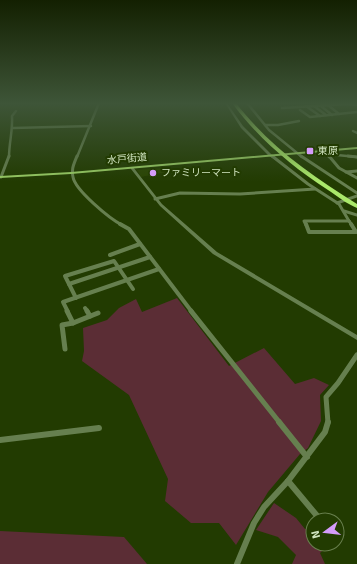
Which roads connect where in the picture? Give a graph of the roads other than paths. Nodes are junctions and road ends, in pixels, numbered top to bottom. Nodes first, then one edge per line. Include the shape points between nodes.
1 (13, 129) edge
2 (89, 129) edge
3 (244, 129) edge
4 (256, 129) edge
5 (260, 129) edge
6 (270, 129) edge
7 (354, 131) dead end
8 (357, 133) edge
9 (357, 148) edge
10 (326, 153) junction
11 (298, 154) junction
12 (272, 156) junction
13 (357, 156) edge
14 (132, 168) junction
15 (357, 171) edge
16 (346, 172) junction
17 (71, 173) junction
18 (1, 177) edge
19 (357, 178) edge
20 (315, 189) junction
21 (357, 193) edge
22 (357, 196) edge
23 (155, 199) junction
24 (338, 202) junction
25 (357, 202) edge
26 (357, 206) edge
27 (344, 211) junction
28 (357, 215) edge
29 (350, 220) junction
30 (140, 244) junction
31 (110, 255) dead end
32 (150, 257) junction
33 (119, 268) junction
34 (159, 270) junction
35 (128, 280) junction
36 (70, 284) junction
37 (133, 289) dead end
38 (76, 298) junction
39 (85, 308) dead end
40 (98, 313) dead end
41 (90, 316) junction
42 (73, 323) junction
43 (357, 338) edge
44 (65, 349) dead end
45 (357, 355) edge
46 (99, 428) dead end
47 (0, 440) edge
48 (307, 457) junction
49 (288, 481) junction
50 (314, 512) edge
51 (237, 564) edge

1 - 18 street via 9,158
2 - 17 street
3 - 12 street
4 - 26 highway via 274,148 310,176
5 - 25 highway via 278,147 315,175
6 - 11 street
7 - 8 street
9 - 10 main road, 水戸街道
10 - 11 main road, 水戸街道
10 - 13 street
10 - 16 street
11 - 12 main road, 水戸街道
11 - 21 street
12 - 14 main road, 水戸街道
12 - 20 street
14 - 17 main road, 水戸街道
14 - 23 street
15 - 16 street
16 - 19 street
17 - 18 main road, 水戸街道
17 - 30 street via 84,196 129,230
20 - 23 street via 240,194 180,193
20 - 24 street
22 - 24 street
23 - 43 street via 215,253
24 - 27 street
27 - 28 street
27 - 29 street
29 - 29 street via 312,221 304,221 309,232 356,232
30 - 31 street
30 - 32 street
32 - 33 street
32 - 34 street
33 - 35 street
33 - 36 street
33 - 36 street via 114,261 65,276
34 - 35 street
34 - 48 street
35 - 37 street
35 - 38 street
36 - 38 street
38 - 42 street via 63,302
39 - 41 street
40 - 41 street
41 - 42 street
42 - 44 street via 62,325
45 - 48 street via 326,397 328,424
46 - 47 street
48 - 49 street
49 - 50 street
49 - 51 street via 274,495 254,523

